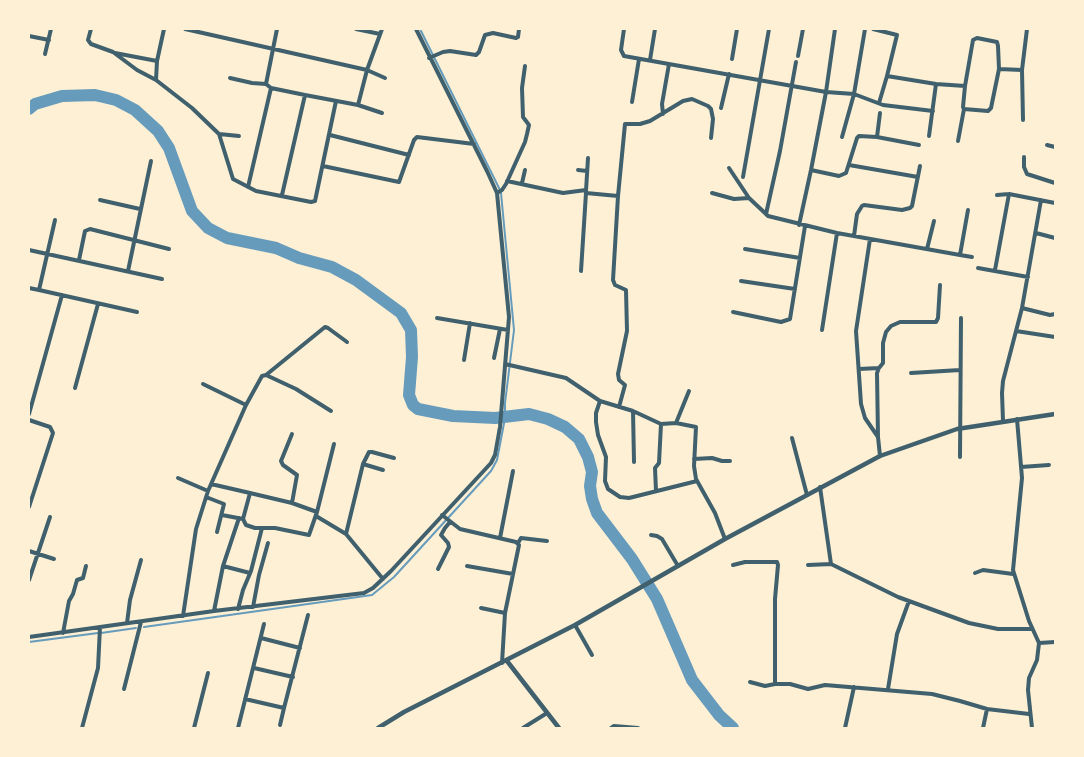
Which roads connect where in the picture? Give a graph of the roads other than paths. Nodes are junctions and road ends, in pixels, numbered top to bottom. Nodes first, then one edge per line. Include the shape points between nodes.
1 (51, 29) edge
2 (91, 29) edge
3 (164, 29) edge
4 (185, 29) edge
5 (277, 29) edge
6 (356, 29) edge
7 (382, 29) edge
8 (416, 29) edge
9 (519, 29) edge
10 (624, 29) edge
11 (655, 29) edge
12 (737, 29) edge
13 (769, 29) edge
14 (803, 29) edge
15 (835, 29) edge
16 (865, 29) edge
17 (873, 29) edge
18 (900, 29) edge
19 (1027, 29) edge
20 (380, 34) junction
21 (897, 35) junction
22 (29, 36) edge
23 (48, 40) junction
24 (273, 49) junction
25 (113, 52) junction
26 (45, 54) dead end
27 (798, 56) dead end
28 (432, 57) junction
29 (639, 58) junction
30 (732, 59) dead end
31 (650, 60) junction
32 (157, 61) junction
33 (796, 62) dead end
34 (670, 64) junction
35 (525, 66) dead end
36 (999, 69) junction
37 (367, 70) junction
38 (1022, 70) junction
39 (729, 74) junction
40 (887, 76) junction
41 (230, 78) dead end
42 (385, 78) dead end
43 (156, 80) junction
44 (760, 80) junction
45 (266, 84) junction
46 (936, 84) junction
47 (792, 85) junction
48 (964, 86) junction
49 (271, 88) junction
50 (826, 92) junction
51 (854, 94) junction
52 (305, 95) junction
53 (336, 101) junction
54 (632, 102) dead end
55 (879, 103) junction
56 (358, 106) junction
57 (721, 108) dead end
58 (964, 109) junction
59 (933, 111) junction
60 (382, 113) dead end
61 (880, 113) dead end
62 (663, 114) junction
63 (1023, 120) dead end
64 (219, 134) junction
65 (330, 135) junction
66 (239, 136) dead end
67 (929, 136) dead end
68 (842, 137) dead end
69 (877, 137) junction
70 (711, 138) dead end
71 (958, 141) dead end
72 (474, 144) junction
73 (919, 145) dead end
74 (1047, 145) dead end
75 (1055, 147) edge
76 (409, 154) junction
77 (1024, 157) dead end
78 (588, 158) dead end
79 (151, 161) dead end
80 (849, 165) junction
81 (322, 166) junction
82 (920, 166) dead end
83 (729, 168) dead end
84 (526, 170) dead end
85 (578, 170) dead end
86 (811, 170) junction
87 (587, 171) junction
88 (743, 177) dead end
89 (918, 178) junction
90 (507, 181) junction
91 (522, 183) junction
92 (1055, 183) edge
93 (248, 187) junction
94 (586, 192) junction
95 (497, 193) junction
96 (712, 194) dead end
97 (1009, 194) junction
98 (282, 195) junction
99 (997, 195) dead end
100 (618, 196) junction
101 (749, 198) junction
102 (100, 200) dead end
103 (1041, 200) junction
104 (1055, 203) edge
105 (140, 209) junction
106 (968, 210) dead end
107 (766, 214) junction
108 (55, 220) dead end
109 (934, 221) dead end
110 (799, 224) junction
111 (805, 226) junction
112 (837, 233) junction
113 (1036, 233) junction
114 (854, 236) junction
115 (1055, 238) edge
116 (870, 239) junction
117 (134, 241) junction
118 (169, 249) dead end
119 (745, 249) dead end
120 (927, 249) junction
121 (29, 250) edge
122 (48, 254) junction
123 (960, 255) junction
124 (800, 258) junction
125 (972, 258) dead end
126 (79, 260) junction
127 (978, 268) dead end
128 (994, 270) junction
129 (128, 271) junction
130 (581, 271) dead end
131 (1028, 277) junction
132 (162, 279) dead end
133 (741, 281) dead end
134 (940, 285) dead end
135 (29, 288) edge
136 (795, 289) junction
137 (39, 290) junction
138 (62, 295) junction
139 (98, 304) junction
140 (1022, 308) junction
141 (137, 312) dead end
142 (733, 312) dead end
143 (1055, 314) edge
144 (437, 318) dead end
145 (961, 318) dead end
146 (470, 323) junction
147 (500, 329) junction
148 (508, 330) junction
149 (822, 330) dead end
150 (1016, 331) junction
151 (1055, 336) edge
152 (347, 342) dead end
153 (494, 358) dead end
154 (464, 360) dead end
155 (508, 365) junction
156 (879, 368) junction
157 (859, 369) junction
158 (960, 370) junction
159 (911, 372) dead end
160 (266, 375) junction
161 (203, 384) dead end
162 (75, 388) dead end
163 (689, 391) dead end
164 (600, 401) junction
165 (246, 404) junction
166 (619, 407) junction
167 (331, 411) dead end
168 (633, 411) junction
169 (29, 414) edge
170 (1055, 414) edge
171 (1017, 419) junction
172 (29, 420) edge
173 (1003, 421) junction
174 (676, 423) junction
175 (661, 424) junction
176 (960, 428) junction
177 (292, 434) dead end
178 (878, 437) junction
179 (792, 438) dead end
180 (334, 444) dead end
181 (880, 456) junction
182 (960, 457) dead end
183 (394, 458) dead end
184 (694, 459) junction
185 (730, 461) dead end
186 (634, 462) dead end
187 (364, 464) junction
188 (1049, 465) dead end
189 (1022, 467) junction
190 (383, 470) dead end
191 (513, 471) dead end
192 (178, 478) dead end
193 (697, 481) junction
194 (211, 484) junction
195 (820, 488) junction
196 (208, 491) junction
197 (656, 491) junction
198 (250, 493) junction
199 (807, 494) junction
200 (206, 497) junction
201 (292, 503) junction
202 (29, 507) edge
203 (316, 514) junction
204 (222, 515) junction
205 (443, 516) junction
206 (50, 517) dead end
207 (241, 519) junction
208 (449, 522) junction
209 (262, 528) junction
210 (217, 532) dead end
211 (346, 534) junction
212 (651, 535) dead end
213 (500, 538) junction
214 (725, 539) junction
215 (547, 541) dead end
216 (268, 543) dead end
217 (518, 543) junction
218 (29, 551) edge
219 (37, 554) junction
220 (54, 559) dead end
221 (141, 560) dead end
222 (831, 564) junction
223 (733, 565) dead end
224 (808, 565) dead end
225 (86, 566) dead end
226 (224, 566) junction
227 (467, 566) dead end
228 (678, 566) junction
229 (438, 569) dead end
230 (250, 573) junction
231 (976, 573) dead end
232 (513, 574) junction
233 (1013, 574) junction
234 (383, 579) junction
235 (29, 580) edge
236 (909, 601) junction
237 (253, 607) junction
238 (481, 608) dead end
239 (238, 609) junction
240 (214, 611) junction
241 (505, 613) junction
242 (308, 615) dead end
243 (182, 616) junction
244 (141, 622) junction
245 (126, 624) junction
246 (264, 624) dead end
247 (575, 625) junction
248 (100, 627) junction
249 (1032, 629) junction
250 (63, 633) junction
251 (29, 637) edge
252 (261, 638) junction
253 (1055, 642) edge
254 (1038, 643) junction
255 (300, 648) junction
256 (592, 655) dead end
257 (507, 661) junction
258 (502, 663) junction
259 (254, 668) junction
260 (208, 673) dead end
261 (293, 677) junction
262 (750, 682) dead end
263 (775, 684) junction
264 (854, 687) junction
265 (124, 689) dead end
266 (888, 690) junction
267 (245, 699) junction
268 (284, 708) junction
269 (987, 709) junction
270 (547, 713) junction
271 (1029, 714) junction
272 (280, 725) dead end
273 (82, 728) edge
274 (194, 728) edge
275 (238, 728) edge
276 (378, 728) edge
277 (523, 728) edge
278 (559, 728) edge
279 (611, 728) edge
280 (638, 728) edge
281 (845, 728) edge
282 (983, 728) edge
283 (1032, 728) edge

1 - 23 street
2 - 25 street via 90,44
3 - 32 street
4 - 24 street
5 - 24 street
6 - 20 street
7 - 20 street
8 - 28 street
9 - 28 street via 516,38 493,33 485,35 476,55 450,51
10 - 29 street via 622,55
11 - 31 street
12 - 30 street
13 - 44 street
14 - 27 street
15 - 50 street
16 - 51 street
17 - 21 street
18 - 21 street
19 - 38 street
20 - 37 street
21 - 40 street
22 - 23 street
23 - 26 street
24 - 37 street
24 - 45 street
25 - 32 street
25 - 43 street
28 - 72 street
29 - 31 street
29 - 54 street
31 - 34 street
32 - 43 street
33 - 47 street
34 - 39 street
34 - 62 street
35 - 90 street via 523,117 529,125
36 - 38 street
36 - 48 street via 996,42 977,38 973,40
36 - 58 street via 990,110
37 - 42 street
37 - 56 street
38 - 63 street
39 - 44 street
39 - 57 street
40 - 46 street
40 - 55 street
41 - 45 street
43 - 64 street
44 - 47 street
44 - 88 street
45 - 49 street
46 - 48 street
46 - 59 street
47 - 50 street
47 - 107 street
48 - 58 street
49 - 52 street
49 - 93 street
50 - 51 street
50 - 86 street
51 - 55 street
51 - 68 street
52 - 53 street
52 - 98 street
53 - 56 street
53 - 65 street
55 - 59 street
56 - 60 street
58 - 71 street
59 - 67 street
61 - 69 street
62 - 70 street via 692,99 708,106 713,119
62 - 100 street via 640,124 625,124
64 - 66 street
64 - 93 street via 233,179
65 - 76 street
65 - 81 street
69 - 73 street
69 - 80 street via 863,135 857,138
72 - 76 street via 420,137 414,140
72 - 95 street
74 - 75 street
76 - 81 street via 399,182
77 - 92 street via 1027,174
78 - 87 street
79 - 105 street
80 - 86 street via 846,173 840,176
80 - 89 street
81 - 98 street via 314,202
82 - 89 street
83 - 101 street
84 - 91 street
85 - 87 street
86 - 110 street
87 - 94 street
89 - 114 street via 910,208 902,210 864,205 857,214
90 - 91 street
90 - 95 street
91 - 94 street via 563,193
93 - 98 street
94 - 100 street
94 - 130 street
95 - 148 street via 510,317
96 - 101 street via 734,199
97 - 99 street
97 - 103 street
97 - 128 street
100 - 166 street via 613,280 615,285 626,290 627,330 618,374 619,380 625,384
101 - 107 street
102 - 105 street
103 - 104 street
103 - 113 street
105 - 117 street
106 - 123 street
107 - 110 street
108 - 122 street
109 - 120 street
110 - 111 street
111 - 112 street
111 - 124 street
112 - 114 street
112 - 149 street
113 - 115 street
113 - 131 street
114 - 116 street
116 - 120 street
116 - 157 street via 857,322
117 - 118 street
117 - 126 street via 89,229 85,231
117 - 129 street
119 - 124 street
120 - 123 street
121 - 122 street
122 - 126 street
122 - 137 street
123 - 125 street
124 - 136 street
126 - 129 street
127 - 128 street
128 - 131 street
129 - 132 street
131 - 140 street
133 - 136 street
134 - 156 street via 937,321 900,322 888,328 883,363
135 - 137 street
136 - 142 street via 790,319 785,322
137 - 138 street
138 - 139 street
138 - 169 street
139 - 141 street
139 - 162 street
140 - 143 street via 1050,316
140 - 150 street
144 - 146 street
145 - 158 street
146 - 147 street
146 - 154 street
147 - 148 street
147 - 153 street
148 - 155 street
150 - 151 street
150 - 173 street via 1003,381
152 - 160 street via 328,328 322,328
155 - 164 street via 566,378
155 - 205 street via 495,455
156 - 157 street
156 - 178 street
157 - 178 street via 862,410
158 - 159 street
158 - 176 street
160 - 165 street via 262,376
160 - 167 street
161 - 165 street
163 - 174 street
164 - 166 street
164 - 197 street via 596,422 606,457 608,489 624,498
165 - 194 street
166 - 168 street
168 - 175 street
168 - 186 street
170 - 171 street
171 - 173 street
171 - 189 street
172 - 202 street via 50,427 53,434
173 - 176 street
174 - 175 street
174 - 184 street via 696,427
175 - 197 street via 660,463 655,468
176 - 181 street
176 - 182 street
177 - 201 street via 281,461 297,475
178 - 181 street
179 - 199 street
180 - 203 street
181 - 195 street
183 - 187 street via 370,452
184 - 185 street
184 - 193 street
187 - 190 street
187 - 211 street
188 - 189 street
189 - 233 street
191 - 213 street
192 - 196 street
193 - 197 street
193 - 214 street
194 - 196 street
194 - 198 street
195 - 199 street
195 - 222 street
196 - 200 street
198 - 201 street
198 - 207 street
199 - 214 street
200 - 204 street via 224,504
200 - 243 street via 192,544
201 - 203 street
203 - 209 street via 309,535
203 - 211 street
204 - 207 street
204 - 210 street
205 - 208 street
205 - 234 street
206 - 219 street
207 - 209 street via 248,526
207 - 226 street
208 - 213 street via 468,532
208 - 229 street via 442,533 449,547
209 - 230 street
211 - 234 street
212 - 228 street via 662,539
213 - 217 street
214 - 228 street
215 - 217 street via 521,538
216 - 237 street
217 - 232 street
218 - 219 street
219 - 220 street
219 - 235 street
221 - 245 street
222 - 224 street
222 - 236 street
223 - 263 street via 776,562 778,565
225 - 250 street via 69,602
226 - 230 street
226 - 240 street
227 - 232 street
228 - 247 street
230 - 239 street
231 - 233 street via 983,570
232 - 241 street
233 - 249 street
234 - 237 street via 360,594
236 - 249 street via 969,623 998,629
236 - 266 street via 897,634
237 - 239 street
238 - 241 street
239 - 240 street
240 - 243 street
241 - 258 street
242 - 255 street
243 - 244 street
244 - 245 street
244 - 265 street
245 - 248 street
246 - 252 street
247 - 256 street
247 - 257 street
248 - 250 street
248 - 273 street via 98,668
249 - 254 street
250 - 251 street
252 - 255 street
252 - 259 street
253 - 254 street
254 - 271 street via 1037,660 1029,681
255 - 261 street
257 - 258 street
257 - 270 street
258 - 276 street
259 - 261 street
259 - 267 street
260 - 274 street
261 - 268 street
262 - 263 street via 765,686
263 - 264 street via 808,689 825,685
264 - 266 street
264 - 281 street
266 - 269 street via 932,694
267 - 268 street
267 - 275 street
268 - 272 street
269 - 271 street
269 - 282 street
270 - 277 street
270 - 278 street
271 - 283 street
279 - 280 street

